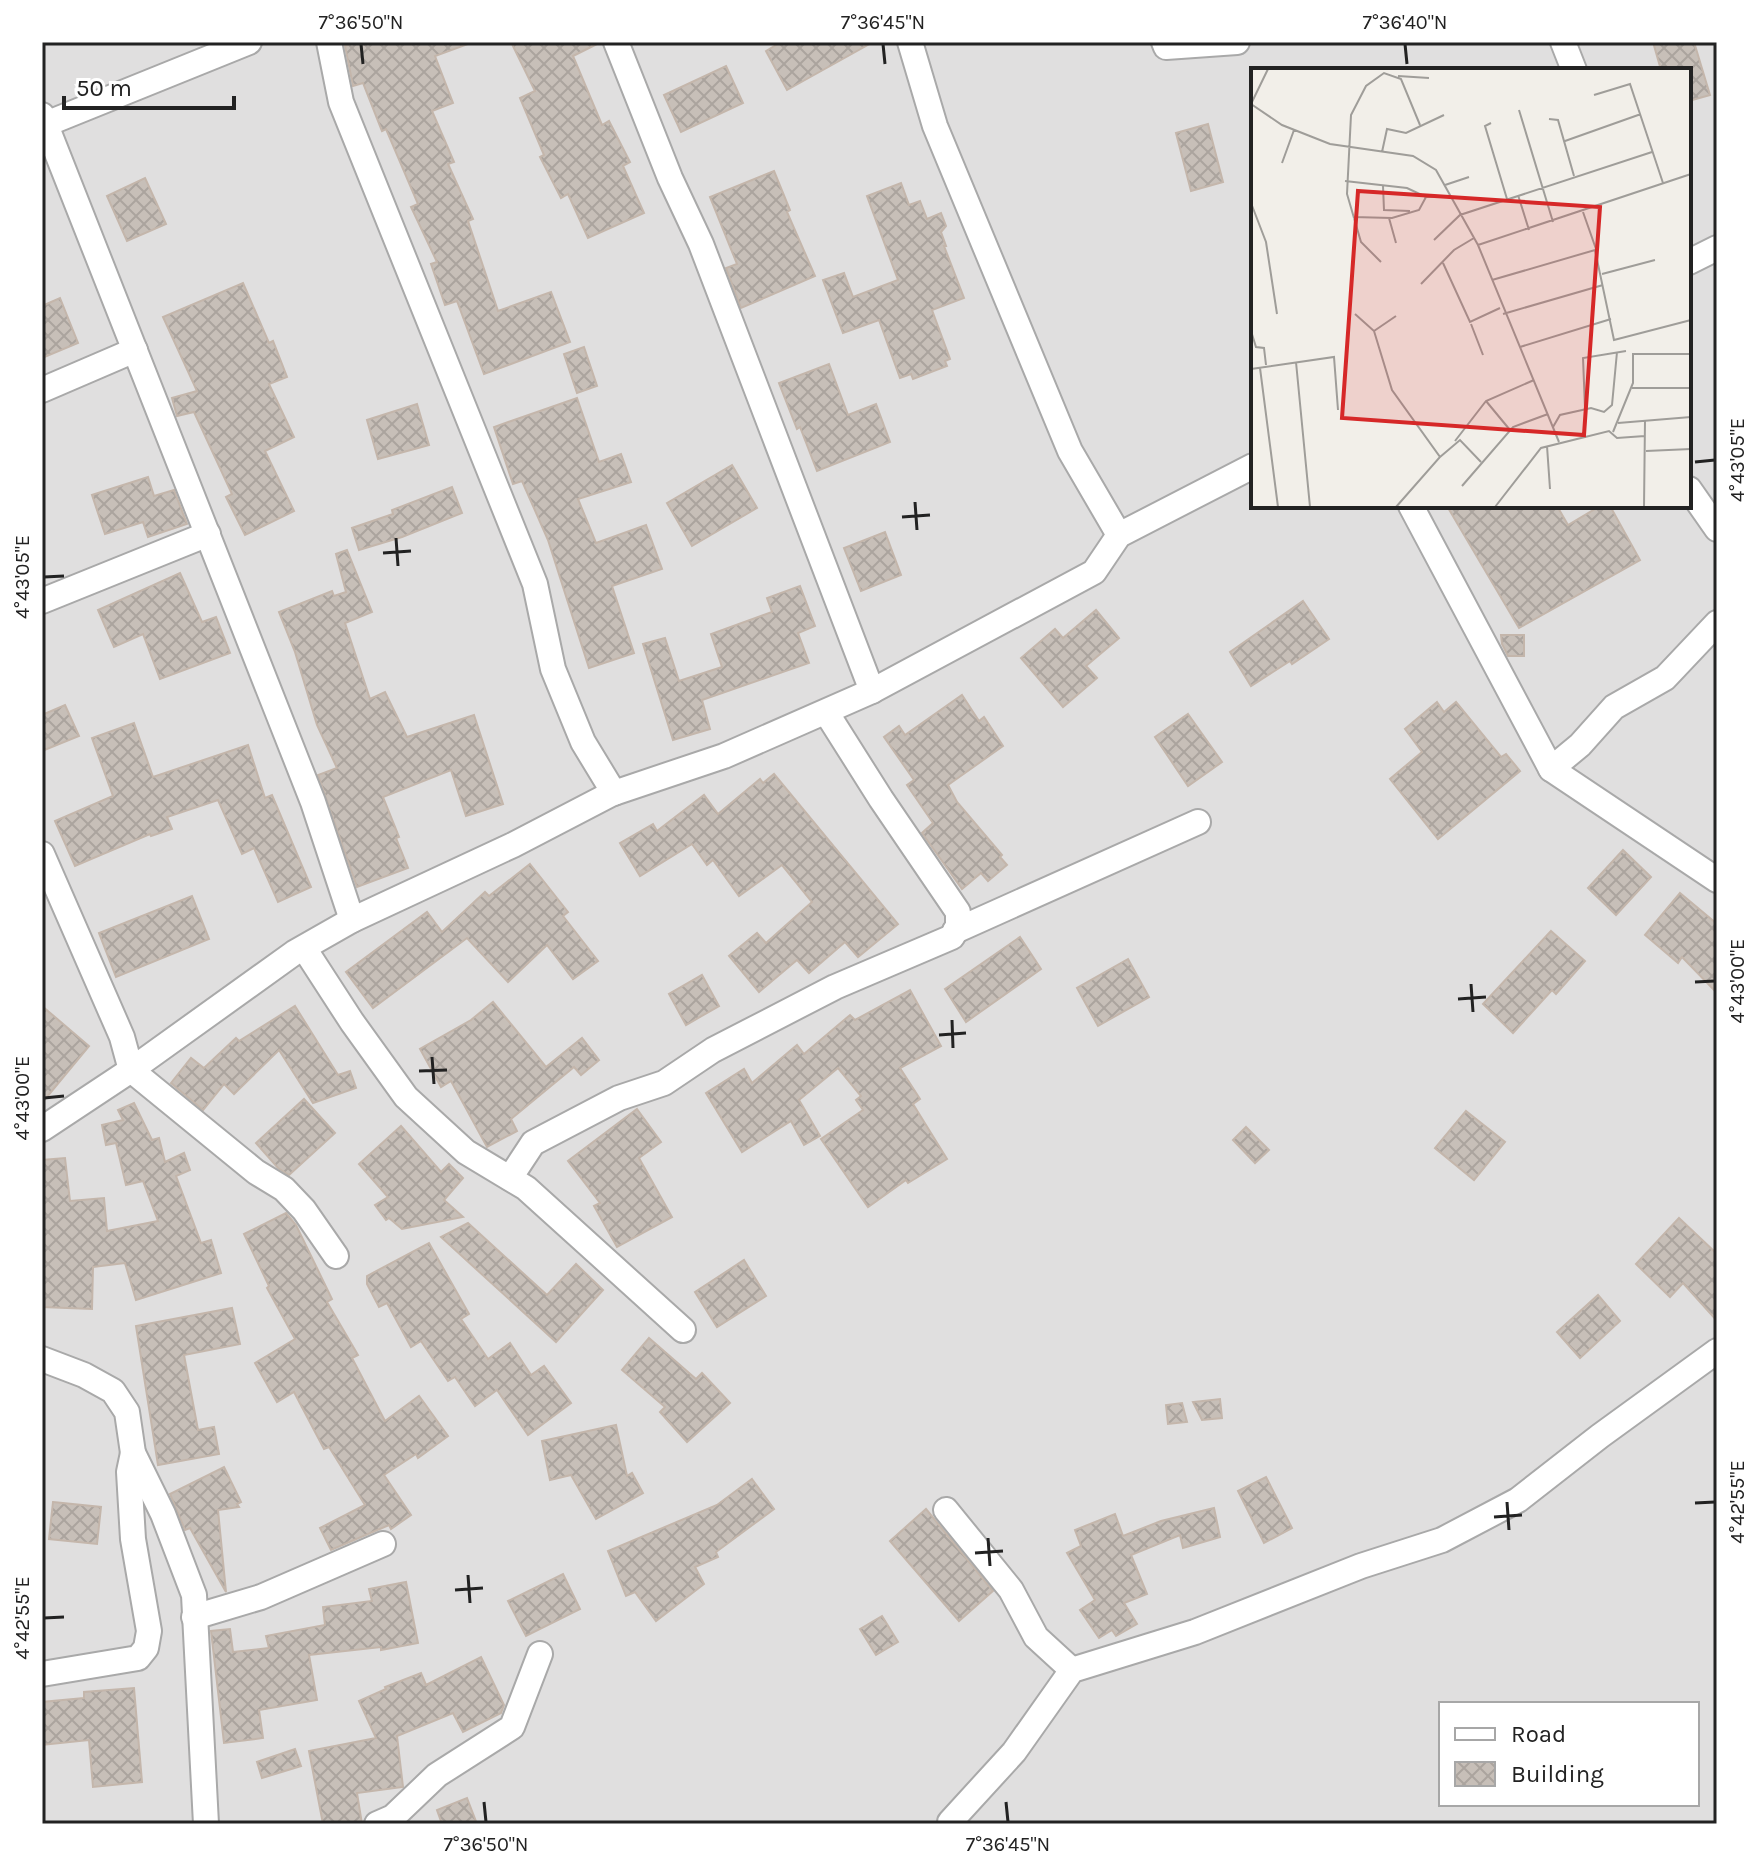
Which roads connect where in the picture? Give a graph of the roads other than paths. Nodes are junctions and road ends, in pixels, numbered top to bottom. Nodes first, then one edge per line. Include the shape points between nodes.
1 (249, 42) edge
2 (329, 42) edge
3 (616, 42) edge
4 (910, 42) edge
5 (1164, 42) edge
6 (1237, 42) edge
7 (1563, 42) edge
8 (1573, 68) edge
9 (44, 120) edge
10 (1691, 240) edge
11 (1717, 246) edge
12 (1691, 261) edge
13 (135, 350) junction
14 (42, 390) edge
15 (1251, 467) edge
16 (1691, 492) edge
17 (1412, 508) edge
18 (1717, 529) edge
19 (208, 534) junction
20 (1119, 535) junction
21 (42, 601) edge
22 (1717, 623) edge
23 (872, 691) junction
24 (826, 712) junction
25 (1551, 769) junction
26 (614, 793) junction
27 (1198, 822) dead end
28 (42, 854) edge
29 (1717, 880) edge
30 (352, 920) junction
31 (955, 931) junction
32 (304, 948) junction
33 (131, 1070) junction
34 (42, 1129) edge
35 (510, 1178) junction
36 (336, 1256) dead end
37 (683, 1330) dead end
38 (1717, 1351) edge
39 (42, 1359) edge
40 (133, 1453) junction
41 (946, 1510) dead end
42 (383, 1544) dead end
43 (194, 1617) junction
44 (540, 1654) dead end
45 (1072, 1670) junction
46 (42, 1674) edge
47 (950, 1822) dead end
48 (206, 1824) edge
49 (377, 1824) edge

1 - 9 street
2 - 26 street via 341,102 535,584 553,669 583,742
3 - 23 street via 701,244
4 - 20 street via 935,126 1070,451
5 - 6 street via 1166,47
7 - 8 street
9 - 13 street
10 - 11 street
11 - 12 street
13 - 14 street
13 - 19 street
15 - 20 street
16 - 18 street
17 - 25 street
19 - 21 street
19 - 30 street via 313,802
20 - 23 street via 1094,572
22 - 25 street via 1665,678 1614,707
23 - 24 street
24 - 26 street via 724,756
24 - 31 street via 958,912
25 - 29 street
26 - 30 street
27 - 31 street
28 - 33 street via 122,1037
30 - 32 street
31 - 35 street via 952,937 835,987 713,1050 664,1083 619,1098 533,1143
32 - 33 street
32 - 35 street via 406,1097 466,1152
33 - 34 street
33 - 36 street via 284,1189
35 - 37 street
38 - 45 street via 1518,1500 1442,1540 1195,1632
39 - 40 street via 113,1391 127,1412
40 - 43 street via 194,1595
40 - 46 street via 133,1539 149,1631 146,1648 138,1658
41 - 45 street via 1011,1590 1036,1637
42 - 43 street via 261,1597
43 - 48 street
44 - 49 street via 512,1727 437,1775 393,1817
45 - 47 street via 1014,1752

